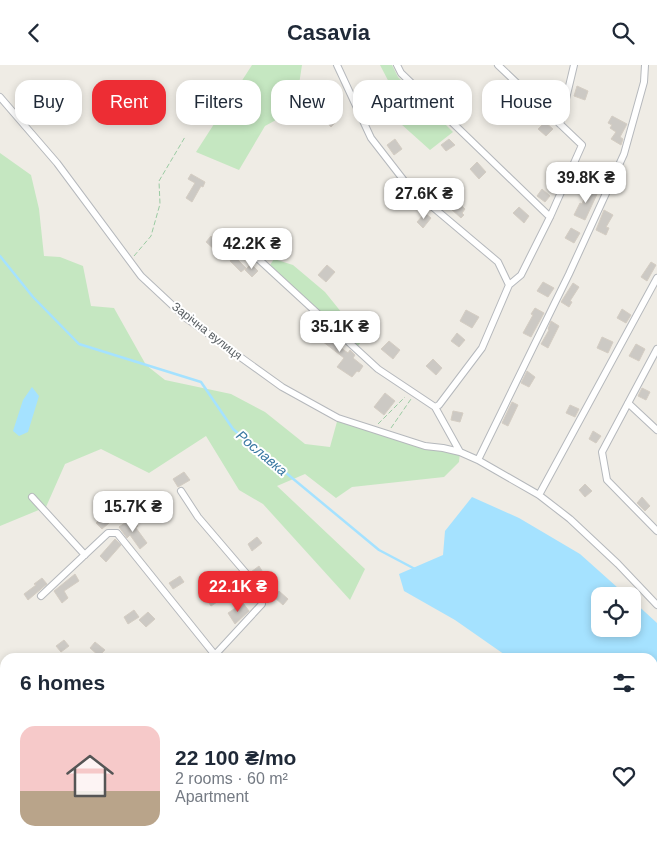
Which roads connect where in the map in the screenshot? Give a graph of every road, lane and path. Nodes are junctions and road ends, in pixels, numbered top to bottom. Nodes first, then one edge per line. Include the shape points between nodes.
1 (337, 65) edge
2 (397, 65) edge
3 (498, 65) edge
4 (574, 65) edge
5 (645, 65) edge
6 (514, 80) edge
7 (570, 82) edge
8 (0, 97) edge
9 (561, 125) edge
10 (185, 137) dead end
11 (550, 217) junction
12 (241, 243) dead end
13 (130, 261) junction
14 (657, 278) edge
15 (509, 285) junction
16 (657, 349) edge
17 (413, 393) junction
18 (628, 403) junction
19 (435, 407) junction
20 (374, 430) junction
21 (657, 430) edge
22 (387, 434) junction
23 (460, 452) junction
24 (478, 459) junction
25 (181, 491) dead end
26 (539, 495) junction
27 (32, 497) dead end
28 (657, 531) edge
29 (85, 555) junction
30 (41, 596) dead end
31 (657, 605) edge
32 (211, 653) edge
33 (216, 653) edge

1 - 15 street via 371,139 409,187 498,262
2 - 11 street via 400,73
3 - 6 street
4 - 7 street
5 - 24 street via 644,82 624,154
8 - 13 street, Зарічна вулиця via 57,163
9 - 11 street via 582,145
10 - 13 path via 159,181 160,204 151,236
11 - 15 street via 521,275
12 - 17 street via 378,369
13 - 20 street, Зарічна вулиця via 141,276 186,317 275,381 338,418
14 - 26 street
15 - 19 street via 482,348
16 - 18 street
17 - 19 street
17 - 20 path via 398,402
17 - 22 path
18 - 21 street
18 - 28 street via 602,451 607,480
19 - 23 street
20 - 22 street, Зарічна вулиця
22 - 23 street, Зарічна вулиця via 425,446
23 - 24 street, Зарічна вулиця
24 - 26 street, Зарічна вулиця
25 - 33 street via 198,517 257,586 262,604
26 - 31 street, Зарічна вулиця via 570,519
27 - 29 street
29 - 30 street
29 - 32 street via 108,533 117,533

